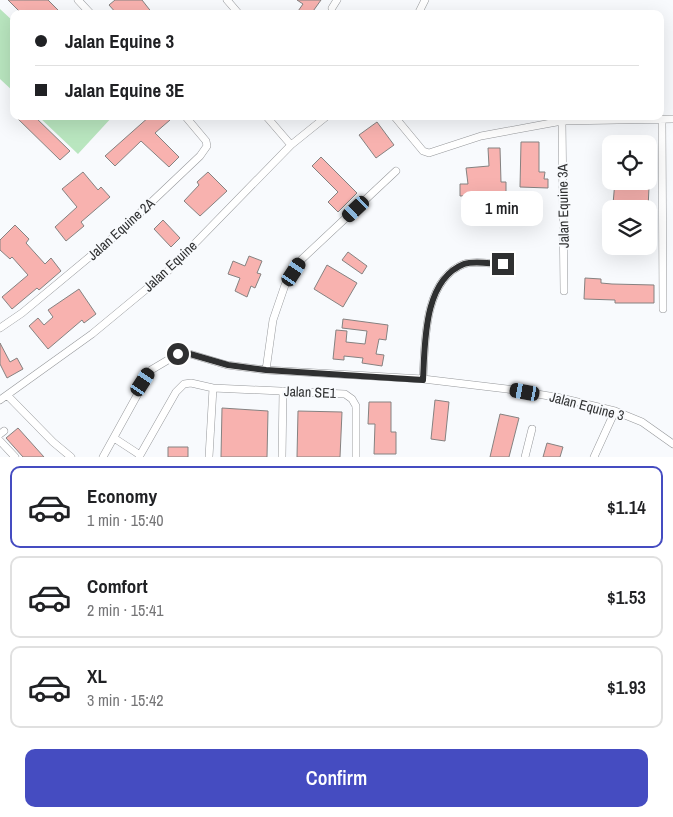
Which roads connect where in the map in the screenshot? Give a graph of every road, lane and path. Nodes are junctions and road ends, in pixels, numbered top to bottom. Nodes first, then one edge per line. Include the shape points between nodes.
1 (78, 0) edge
2 (227, 0) edge
3 (337, 0) edge
4 (332, 8) dead end
5 (87, 10) edge
6 (236, 10) edge
7 (188, 120) edge
8 (269, 120) edge
9 (322, 120) edge
10 (397, 120) edge
11 (562, 120) joint
12 (662, 120) edge
13 (291, 145) junction
14 (396, 171) dead end
15 (503, 264) dead end
16 (564, 291) dead end
17 (663, 308) dead end
18 (0, 316) edge
19 (3, 326) edge
20 (266, 370) junction
21 (423, 380) junction
22 (210, 387) junction
23 (283, 391) junction
24 (8, 396) junction
25 (0, 400) edge
26 (615, 411) junction
27 (532, 429) dead end
28 (114, 438) junction
29 (0, 441) edge
30 (673, 444) edge
31 (139, 456) edge
32 (15, 457) edge
33 (71, 457) edge
34 (103, 457) edge
35 (209, 457) edge
36 (282, 457) edge
37 (356, 457) edge
38 (524, 457) edge
39 (594, 457) edge

1 - 5 street
2 - 6 street
3 - 4 street
7 - 19 street, Jalan Equine 2A via 206,141 207,146 200,156 122,230
8 - 13 street
9 - 13 street, Jalan Equine
10 - 11 street via 426,153 482,136
11 - 16 street, Jalan Equine 3A
12 - 17 street
13 - 24 street, Jalan Equine via 167,272 92,334
14 - 20 street via 302,260 285,285 276,308
15 - 21 street via 462,265 437,289 426,336
18 - 19 street
20 - 21 street, Jalan Equine 3
20 - 28 street, Jalan Equine 3 via 178,354 151,370
21 - 26 street, Jalan Equine 3 via 507,389
22 - 23 street, Jalan SE1
22 - 31 street, Jalan SE1 via 191,383 180,386
22 - 35 street
23 - 36 street
23 - 37 street, Jalan SE1 via 336,392 352,399 356,406
24 - 25 street, Jalan Equine
24 - 33 street
26 - 30 street, Jalan Equine 3 via 642,422
26 - 39 street
27 - 38 street
28 - 31 street
28 - 34 street, Jalan Equine 3
29 - 32 street

